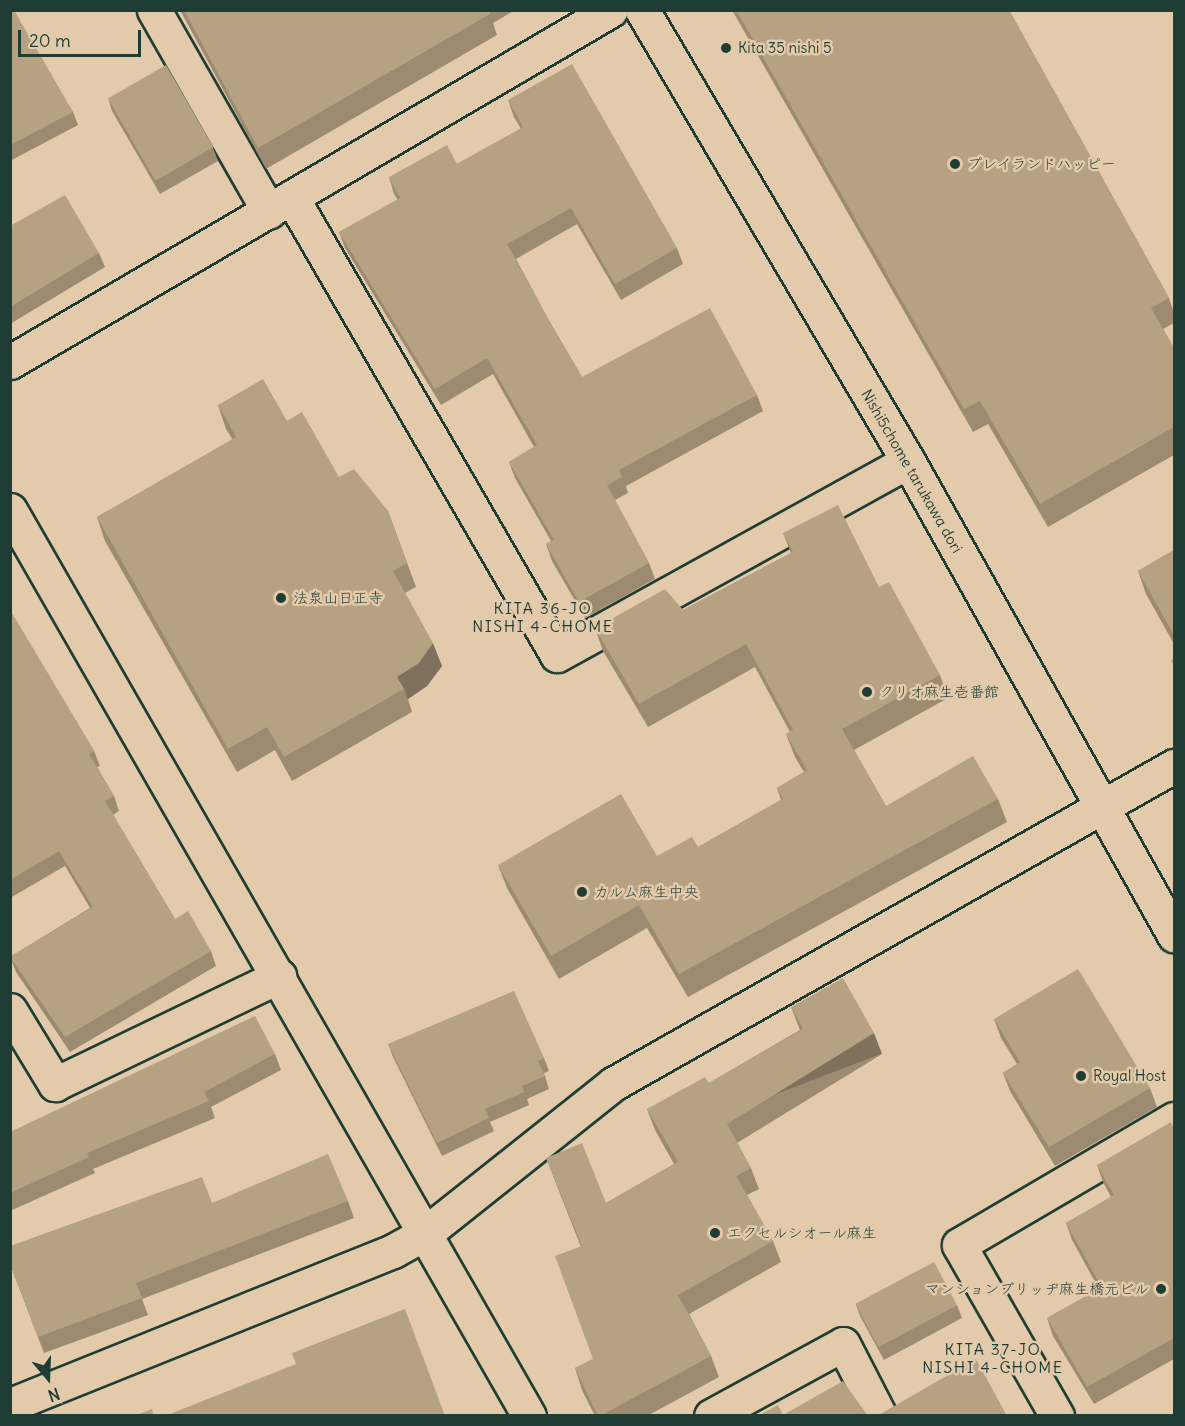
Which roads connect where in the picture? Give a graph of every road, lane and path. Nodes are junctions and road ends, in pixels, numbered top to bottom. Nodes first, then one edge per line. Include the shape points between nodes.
1 (154, 10) edge
2 (611, 10) edge
3 (642, 10) edge
4 (280, 205) junction
5 (10, 362) edge
6 (908, 461) junction
7 (10, 510) edge
8 (1174, 766) edge
9 (1103, 807) junction
10 (1174, 934) edge
11 (279, 976) junction
12 (10, 1010) edge
13 (1174, 1119) edge
14 (427, 1232) junction
15 (10, 1405) edge
16 (529, 1416) edge
17 (711, 1416) edge
18 (880, 1416) edge
19 (1057, 1416) edge

1 - 4 street
2 - 4 street
3 - 6 street, Nishi5chome tarukawa dori
4 - 5 street
4 - 6 street via 557,655
6 - 9 street, Nishi5chome tarukawa dori
7 - 11 street
8 - 9 street
9 - 10 street, Nishi5chome tarukawa dori
9 - 14 street via 613,1084
11 - 12 street via 55,1084
11 - 14 street
13 - 19 street via 959,1245
14 - 15 street via 393,1251
14 - 16 street
17 - 18 street via 843,1344

